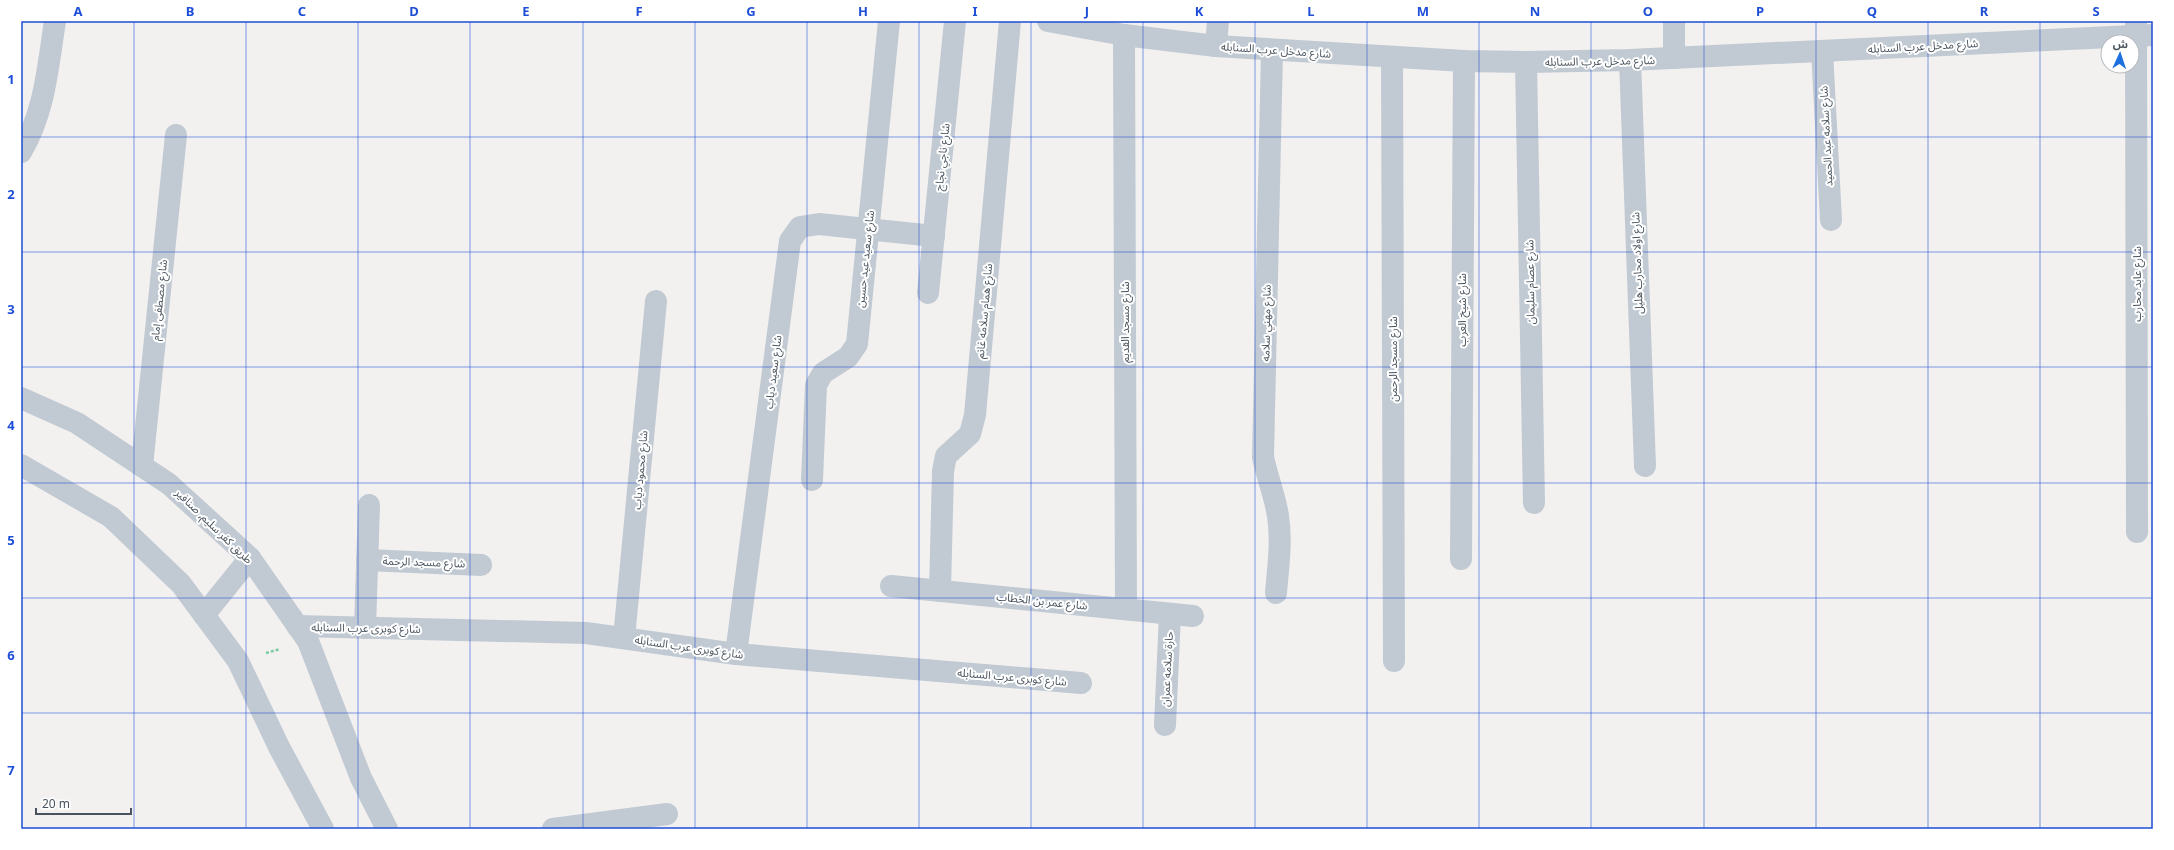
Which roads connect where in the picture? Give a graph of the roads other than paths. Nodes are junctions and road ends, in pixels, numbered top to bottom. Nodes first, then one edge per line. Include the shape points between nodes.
1 (55, 21) edge
2 (889, 21) edge
3 (955, 21) edge
4 (1010, 21) edge
5 (1048, 21) edge
6 (1218, 21) edge
7 (1674, 21) edge
8 (1136, 31) edge
9 (2142, 31) edge
10 (1216, 46) junction
11 (1272, 51) junction
12 (1822, 51) junction
13 (1392, 57) junction
14 (1674, 58) junction
15 (1630, 60) junction
16 (1464, 61) junction
17 (1526, 62) junction
18 (176, 135) dead end
19 (21, 152) edge
20 (1830, 220) dead end
21 (868, 229) junction
22 (934, 236) junction
23 (928, 293) dead end
24 (656, 301) dead end
25 (21, 398) edge
26 (21, 465) edge
27 (142, 466) junction
28 (1644, 466) dead end
29 (812, 480) dead end
30 (1534, 503) dead end
31 (369, 505) dead end
32 (2137, 532) dead end
33 (250, 558) junction
34 (1461, 559) dead end
35 (367, 560) junction
36 (481, 565) dead end
37 (891, 586) dead end
38 (940, 590) junction
39 (1276, 593) dead end
40 (1126, 609) junction
41 (1170, 614) junction
42 (204, 615) junction
43 (1193, 616) dead end
44 (365, 628) junction
45 (302, 634) junction
46 (624, 638) junction
47 (736, 654) junction
48 (1394, 661) dead end
49 (1081, 683) dead end
50 (1165, 725) dead end
51 (667, 814) dead end
52 (323, 829) edge
53 (387, 829) edge
54 (553, 829) edge

1 - 19 street via 44,95 32,133
2 - 21 street, شارع سعيد عيد حسين
3 - 22 street, شارع ناجي نجاح
4 - 38 street, شارع همام سلامه غانم via 975,415 970,434 946,456 943,471
5 - 8 street, شارع مدخل عرب السنابله
6 - 10 street
7 - 14 street
8 - 10 street, شارع مدخل عرب السنابله
8 - 40 street, شارع مسجد القديم
9 - 12 street, شارع مدخل عرب السنابله
9 - 32 street, شارع عابد محارب
10 - 11 street, شارع مدخل عرب السنابله
11 - 13 street, شارع مدخل عرب السنابله
11 - 39 street, شارع مهني سلامه via 1263,457 1280,533
12 - 14 street, شارع مدخل عرب السنابله
12 - 20 street, شارع سلامه عبد الحميد
13 - 16 street, شارع مدخل عرب السنابله
13 - 48 street, شارع مسجد الرحمن
14 - 15 street, شارع مدخل عرب السنابله
15 - 17 street, شارع مدخل عرب السنابله
15 - 28 street, شارع اولاد محارب هليل
16 - 17 street, شارع مدخل عرب السنابله
16 - 34 street, شارع شيخ العرب
17 - 30 street, شارع عصام سليمان
18 - 27 street, شارع مصطفى إمام
21 - 22 street, شارع سعيد دياب
21 - 29 street, شارع سعيد عيد حسين via 857,344 848,357 823,373 816,385
21 - 47 street, شارع سعيد دياب via 818,224 800,227 790,240
22 - 23 street, شارع ناجي نجاح
24 - 46 street, شارع محمود دياب
25 - 27 street, طريق كفر سليم, صنافير via 77,423
26 - 42 street via 111,518 181,584
27 - 33 street, طريق كفر سليم, صنافير via 169,484
31 - 35 street
33 - 42 street
33 - 45 street, طريق كفر سليم, صنافير
35 - 36 street, شارع مسجد الرحمة
35 - 44 street
37 - 38 street, شارع عمر بن الخطاب
38 - 40 street, شارع عمر بن الخطاب
40 - 41 street, شارع عمر بن الخطاب
41 - 43 street, شارع عمر بن الخطاب
41 - 50 street, حارة سلامه عمران
42 - 52 street via 238,661
44 - 45 street, شارع كوبرى عرب السنابله
44 - 46 street, شارع كوبرى عرب السنابله via 586,633
45 - 53 street, طريق كفر سليم, صنافير via 361,778
46 - 47 street, شارع كوبرى عرب السنابله
47 - 49 street, شارع كوبرى عرب السنابله
51 - 54 street

